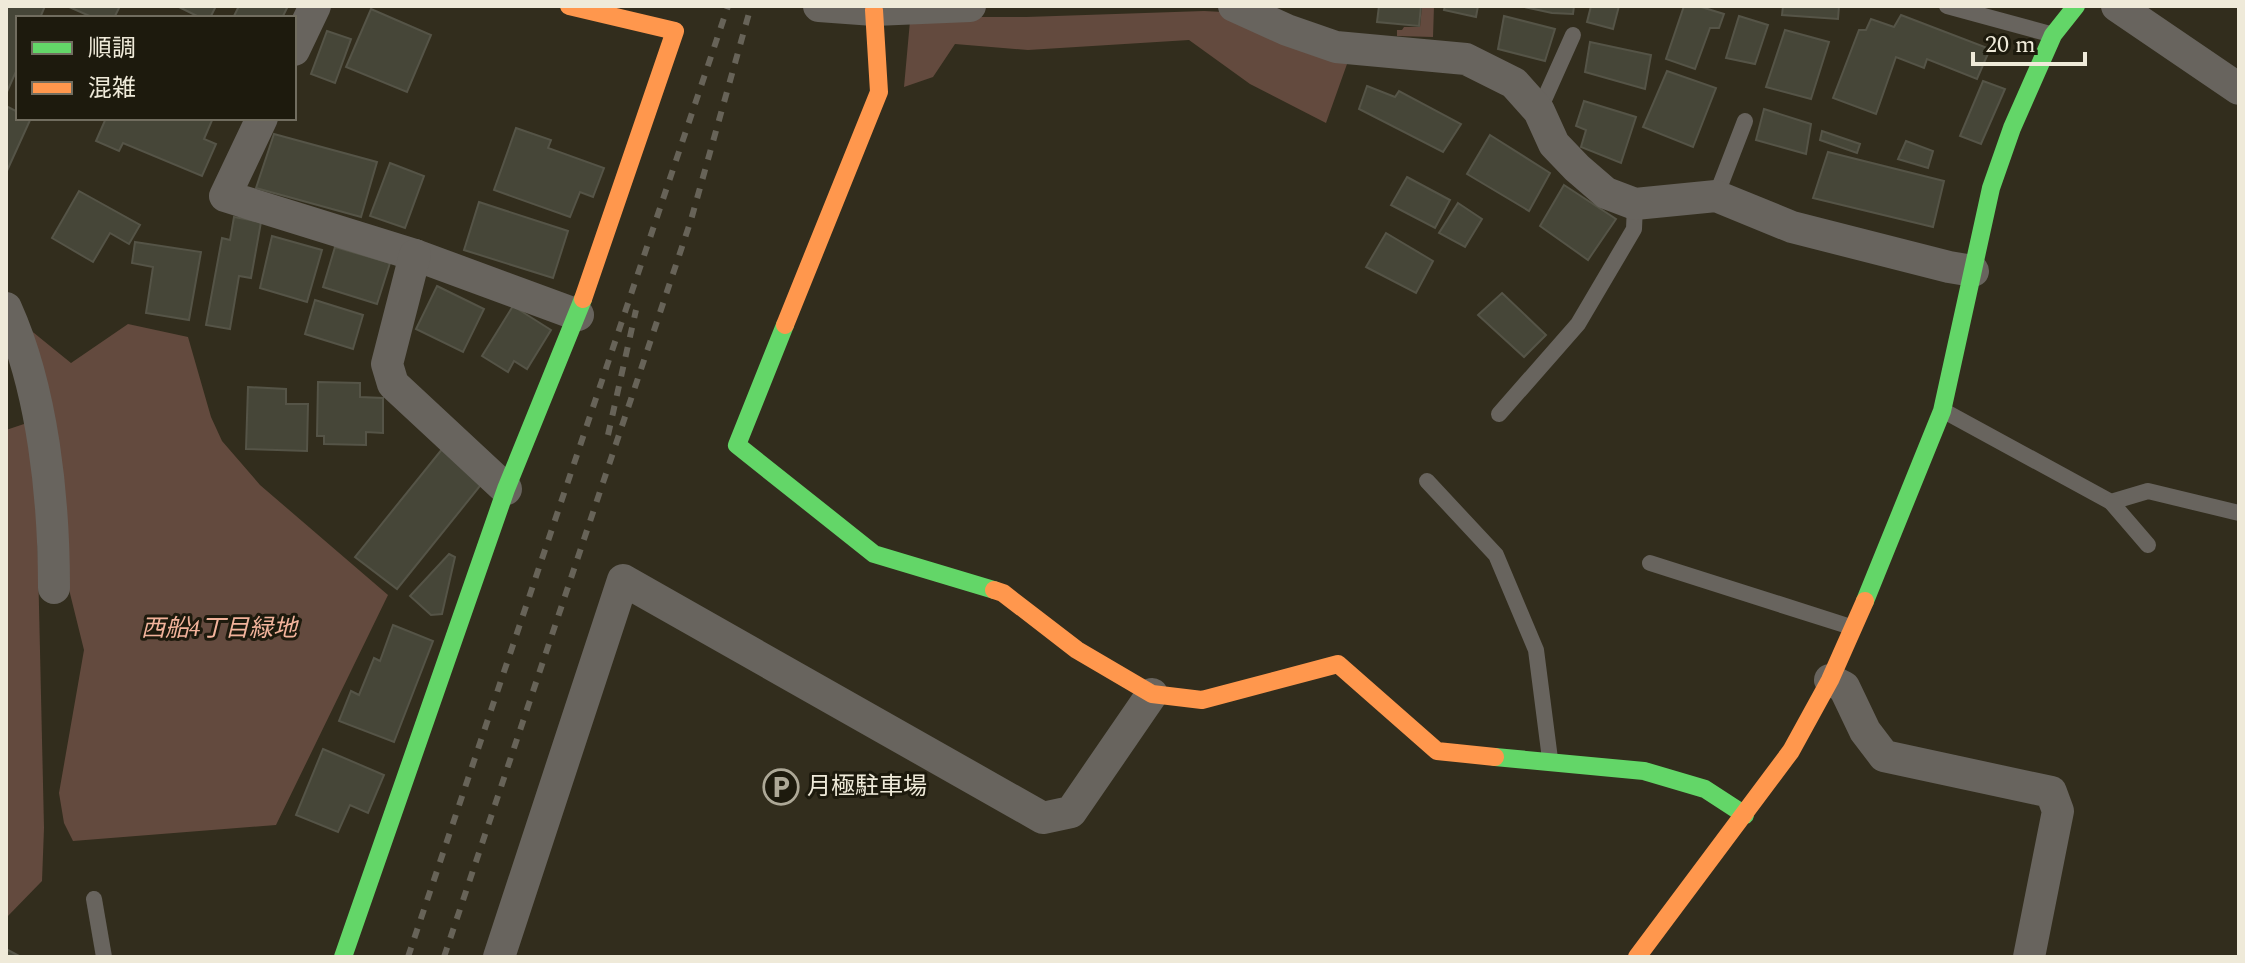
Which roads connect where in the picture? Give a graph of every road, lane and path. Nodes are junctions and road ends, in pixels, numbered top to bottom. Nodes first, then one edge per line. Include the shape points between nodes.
1 (315, 6) edge
2 (569, 6) edge
3 (819, 6) edge
4 (970, 6) edge
5 (1234, 6) edge
6 (1947, 6) edge
7 (2076, 6) edge
8 (2117, 6) edge
9 (874, 10) junction
10 (1573, 35) dead end
11 (2053, 35) junction
12 (296, 46) edge
13 (2239, 89) edge
14 (1539, 111) junction
15 (261, 120) edge
16 (1745, 121) dead end
17 (1716, 196) junction
18 (1635, 204) junction
19 (415, 255) junction
20 (1973, 271) junction
21 (6, 308) edge
22 (578, 315) junction
23 (1942, 411) junction
24 (1499, 414) dead end
25 (1427, 481) dead end
26 (506, 489) junction
27 (2111, 502) junction
28 (2239, 513) edge
29 (2148, 545) dead end
30 (1650, 563) dead end
31 (54, 588) dead end
32 (1854, 628) junction
33 (1830, 680) junction
34 (1152, 694) junction
35 (1551, 761) junction
36 (1745, 815) junction
37 (94, 899) dead end
38 (104, 957) edge
39 (343, 957) edge
40 (499, 957) edge
41 (1637, 957) edge
42 (2029, 957) edge

1 - 12 street
2 - 22 street via 675,31
3 - 9 street
4 - 9 street
5 - 14 street via 1336,47 1466,59 1514,83
6 - 11 lane
7 - 11 street
8 - 13 street
9 - 34 street via 879,92 737,445 874,554 1003,593 1077,650
10 - 14 lane
11 - 20 street via 1991,188
14 - 18 street via 1554,144 1577,168 1606,193
15 - 19 street via 225,196
16 - 17 lane
17 - 18 street
17 - 20 street via 1792,227
18 - 24 lane via 1634,229 1578,324
19 - 22 street
19 - 26 street via 387,364 393,384
20 - 23 street
21 - 31 street via 39,418
22 - 26 street
23 - 27 lane
23 - 32 street
25 - 35 lane via 1496,555 1536,650
26 - 39 street
27 - 28 lane via 2148,491
27 - 29 lane
30 - 32 lane
32 - 33 street
33 - 36 street via 1791,751
33 - 42 street via 1844,687 1884,756 2051,792 2058,811
34 - 35 street via 1202,700 1338,664 1437,751
34 - 40 street via 1071,812 1043,818 623,580
35 - 36 street via 1644,771 1705,789
36 - 41 street
37 - 38 lane

